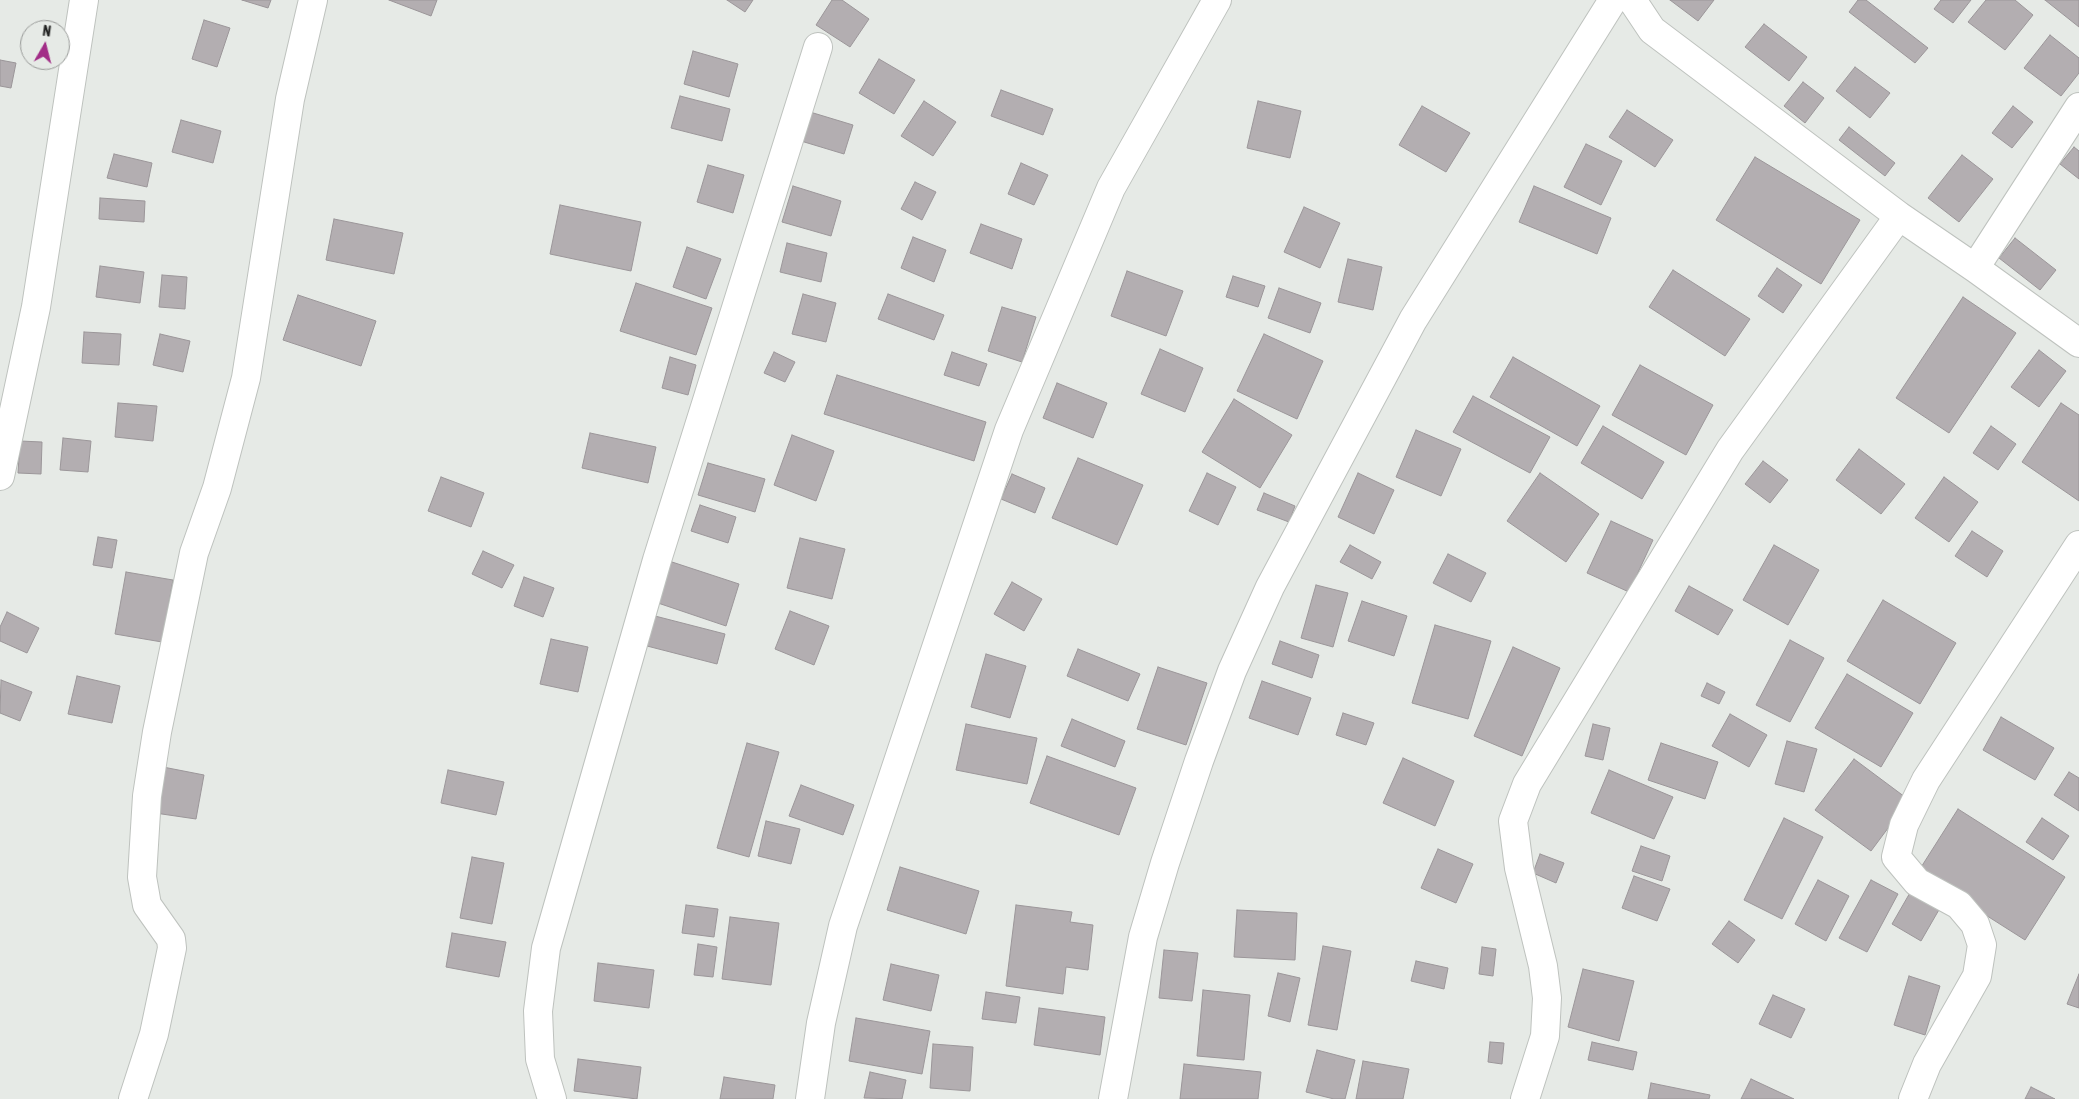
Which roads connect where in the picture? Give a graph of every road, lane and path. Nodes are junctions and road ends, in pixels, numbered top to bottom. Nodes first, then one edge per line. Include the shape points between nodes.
1 (84, 0) edge
2 (313, 0) edge
3 (1217, 0) edge
4 (1613, 0) edge
5 (1632, 0) edge
6 (818, 47) dead end
7 (2079, 107) edge
8 (1899, 216) junction
9 (1976, 268) junction
10 (2079, 343) edge
11 (0, 476) edge
12 (2079, 545) edge
13 (133, 1099) edge
14 (552, 1099) edge
15 (810, 1099) edge
16 (1113, 1099) edge
17 (1525, 1099) edge
18 (1913, 1099) edge

1 - 11 street via 36,307
2 - 13 street via 290,99 246,378 217,488 194,553 157,732 147,796 142,877 147,905 171,939 172,948 154,1034
3 - 15 street via 1111,188 1009,430 843,926 821,1023
4 - 16 street via 1413,320 1270,587 1232,671 1199,761 1142,937
5 - 8 street via 1652,30
6 - 14 street via 657,560 546,948 538,1010 540,1059
7 - 9 street
8 - 9 street
8 - 17 street via 1730,450 1527,784 1513,821 1519,868 1543,966 1547,998 1545,1036
9 - 10 street
12 - 18 street via 1926,780 1904,826 1896,856 1917,882 1959,904 1976,924 1982,945 1977,976 1927,1064

